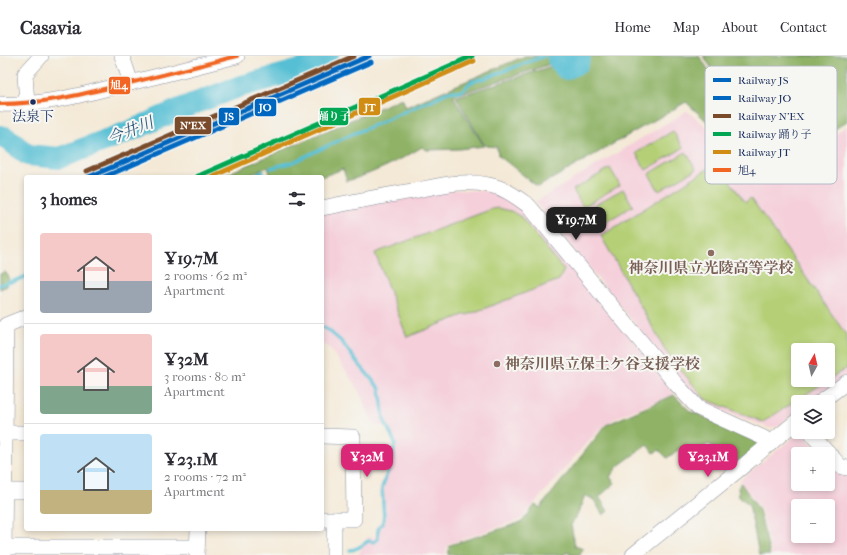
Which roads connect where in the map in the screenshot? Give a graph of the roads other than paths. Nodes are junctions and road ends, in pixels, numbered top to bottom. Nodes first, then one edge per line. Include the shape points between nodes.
1 (41, 56) edge
2 (122, 56) edge
3 (237, 56) edge
4 (131, 83) junction
5 (0, 104) edge
6 (26, 104) junction
7 (324, 208) edge
8 (24, 318) edge
9 (847, 382) edge
10 (829, 395) edge
11 (791, 426) edge
12 (2, 433) edge
13 (24, 433) edge
14 (324, 436) edge
15 (816, 439) edge
16 (770, 444) junction
17 (847, 468) edge
18 (2, 491) edge
19 (24, 491) edge
20 (328, 519) edge
21 (198, 531) edge
22 (3, 550) edge
23 (198, 551) edge
24 (334, 555) edge
25 (633, 555) edge

1 - 6 street via 25,74
2 - 4 street
3 - 4 street
4 - 6 street via 47,102
5 - 6 street
7 - 16 street via 472,182 509,192 529,206 698,408 764,438
8 - 12 street via 6,325
9 - 10 street
11 - 16 street
12 - 13 street
12 - 18 street
14 - 20 street via 353,436 354,519
15 - 17 street via 840,466
16 - 25 street
18 - 19 street
18 - 22 street
20 - 24 street
21 - 23 street
22 - 23 street

